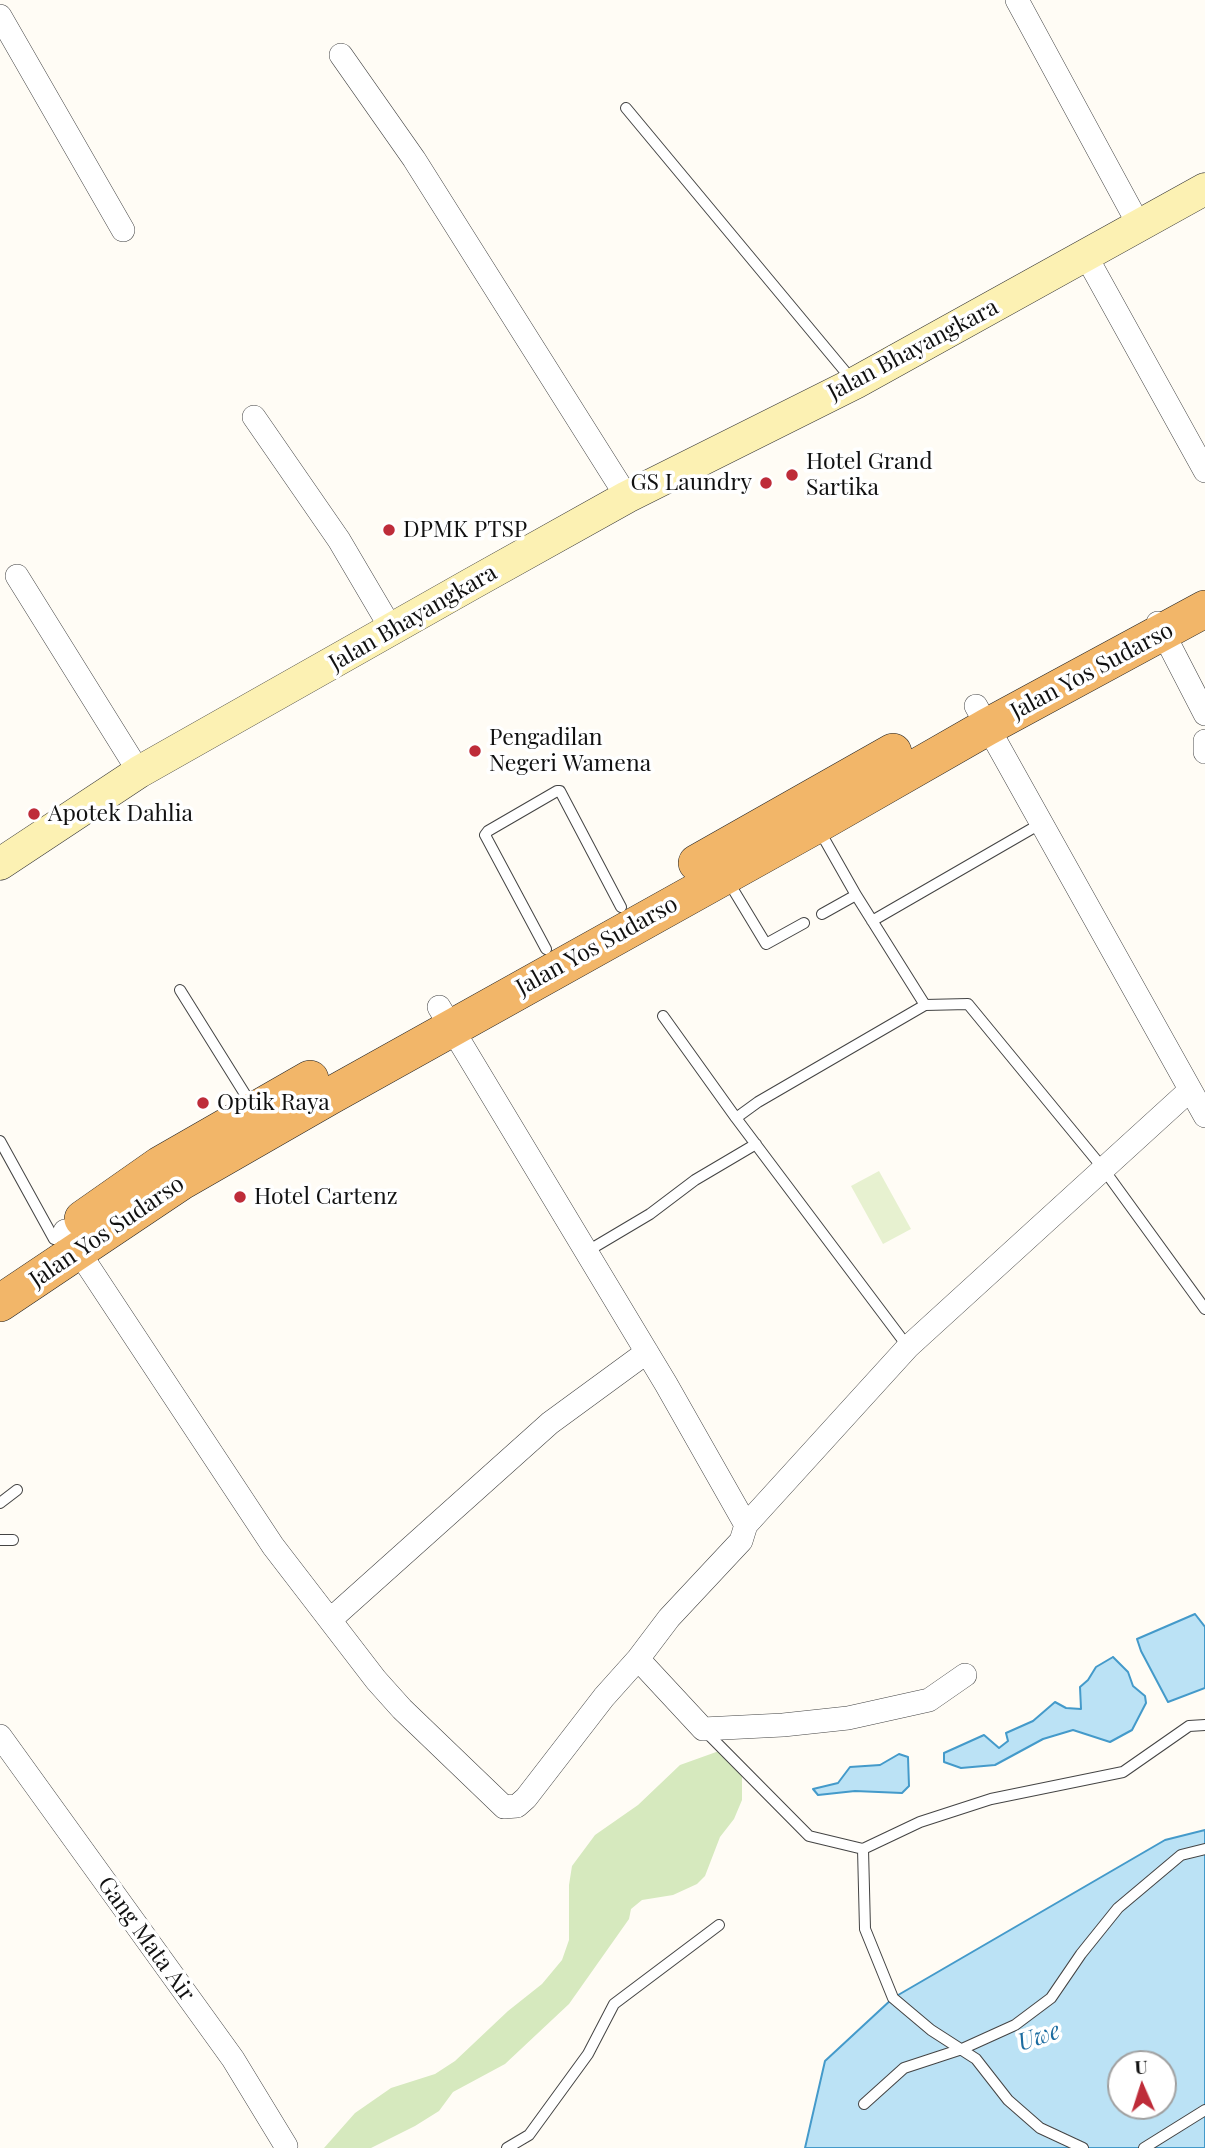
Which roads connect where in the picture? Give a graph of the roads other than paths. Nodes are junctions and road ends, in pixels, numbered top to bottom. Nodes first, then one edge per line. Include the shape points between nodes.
1 (1017, 0) edge
2 (0, 16) edge
3 (341, 55) dead end
4 (626, 108) dead end
5 (1205, 189) edge
6 (1140, 227) junction
7 (123, 230) dead end
8 (1086, 256) junction
9 (855, 383) junction
10 (254, 417) dead end
11 (1205, 471) edge
12 (627, 497) junction
13 (17, 576) dead end
14 (1205, 589) edge
15 (1205, 609) edge
16 (1159, 625) junction
17 (392, 629) junction
18 (1205, 714) edge
19 (982, 717) junction
20 (1205, 741) edge
21 (1205, 752) edge
22 (139, 772) junction
23 (810, 814) junction
24 (1040, 824) junction
25 (0, 864) edge
26 (718, 865) junction
27 (856, 895) junction
28 (822, 914) dead end
29 (625, 915) junction
30 (872, 921) junction
31 (804, 923) dead end
32 (552, 958) junction
33 (180, 990) dead end
34 (925, 1005) junction
35 (663, 1016) dead end
36 (444, 1017) junction
37 (1190, 1090) junction
38 (1205, 1116) edge
39 (736, 1118) junction
40 (262, 1122) junction
41 (0, 1141) edge
42 (756, 1144) junction
43 (1102, 1167) junction
44 (66, 1241) junction
45 (586, 1252) junction
46 (0, 1273) edge
47 (0, 1303) edge
48 (1205, 1309) edge
49 (908, 1347) junction
50 (647, 1352) junction
51 (17, 1490) dead end
52 (0, 1503) edge
53 (746, 1525) junction
54 (13, 1540) dead end
55 (0, 1541) edge
56 (330, 1620) junction
57 (638, 1659) junction
58 (965, 1675) dead end
59 (1205, 1725) edge
60 (703, 1729) junction
61 (0, 1736) edge
62 (863, 1849) junction
63 (1205, 1849) edge
64 (719, 1925) dead end
65 (962, 2049) junction
66 (864, 2104) dead end
67 (1205, 2110) edge
68 (286, 2147) edge
69 (507, 2148) edge
70 (1083, 2148) edge
71 (1144, 2148) edge

1 - 6 street
2 - 7 street
3 - 12 street via 414,159
4 - 9 lane
5 - 6 main road, Jalan Bhayangkara
6 - 8 main road, Jalan Bhayangkara
8 - 9 main road, Jalan Bhayangkara
8 - 11 street
9 - 12 main road, Jalan Bhayangkara
10 - 17 street via 339,540
12 - 17 main road, Jalan Bhayangkara
13 - 22 street
14 - 16 highway, Jalan Yos Sudarso
15 - 16 highway, Jalan Yos Sudarso
16 - 18 street
16 - 19 highway, Jalan Yos Sudarso
17 - 22 main road, Jalan Bhayangkara
19 - 23 highway, Jalan Yos Sudarso
19 - 24 street
20 - 21 street
22 - 25 main road, Jalan Bhayangkara
23 - 26 highway, Jalan Yos Sudarso
23 - 27 lane
24 - 30 lane
24 - 37 street
26 - 29 highway, Jalan Yos Sudarso
26 - 31 lane via 766,944
27 - 28 lane
27 - 30 lane
29 - 32 highway, Jalan Yos Sudarso
29 - 32 lane via 561,791 488,831 485,835
30 - 34 lane
32 - 36 highway, Jalan Yos Sudarso
33 - 40 lane
34 - 39 lane
34 - 43 lane via 968,1004
35 - 39 lane
36 - 40 highway, Jalan Yos Sudarso
36 - 45 street
37 - 38 street
37 - 43 street
39 - 42 lane
40 - 44 highway, Jalan Yos Sudarso via 182,1181
41 - 44 lane
42 - 45 lane
42 - 49 lane
43 - 48 lane
43 - 49 street
44 - 46 highway, Jalan Yos Sudarso
44 - 47 highway, Jalan Yos Sudarso
44 - 56 street via 273,1546
45 - 50 street
49 - 53 street
50 - 53 street
50 - 56 street via 550,1423
51 - 52 lane
53 - 57 street via 741,1541 668,1618
54 - 55 lane
56 - 57 street via 402,1709 504,1807 517,1806 526,1798
57 - 60 street
58 - 60 street via 929,1700 848,1718
59 - 62 lane via 1189,1727 1123,1772 991,1799 920,1822
60 - 62 lane via 809,1836
61 - 68 street, Gang Mata Air via 233,2059
62 - 65 lane via 865,1929 893,1998
63 - 65 lane via 1181,1855 1118,1908 1051,1998 1015,2025
64 - 69 lane via 614,2004 588,2054 529,2134
65 - 66 lane via 904,2068
65 - 70 lane via 1040,2128
67 - 71 lane

